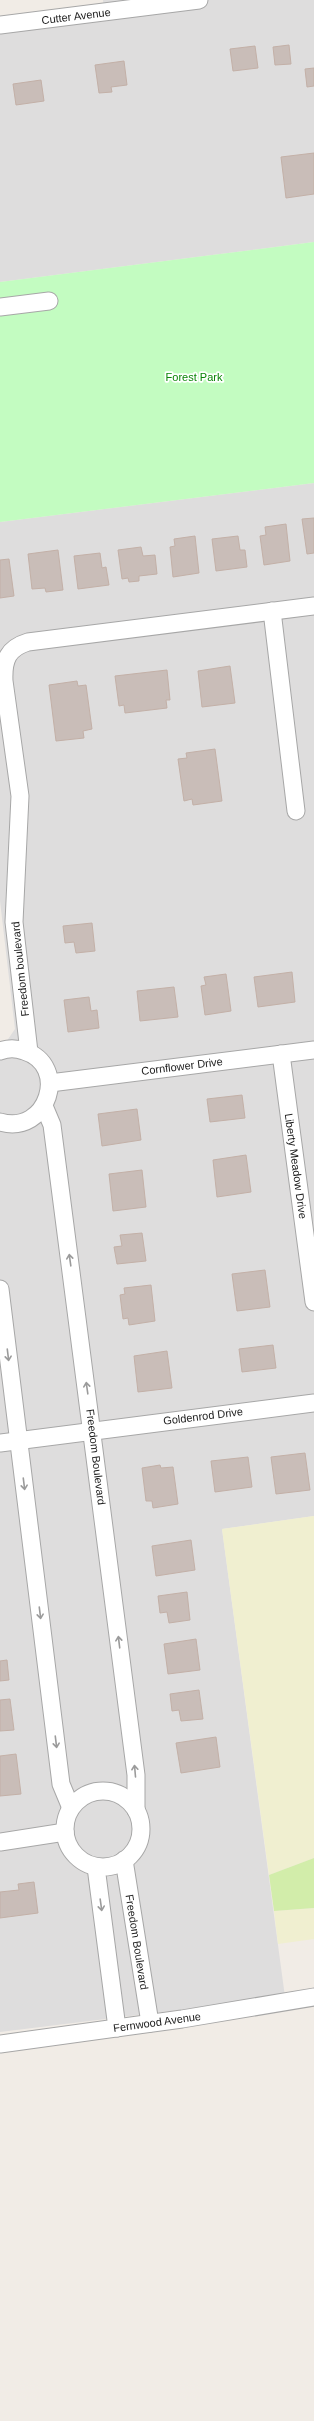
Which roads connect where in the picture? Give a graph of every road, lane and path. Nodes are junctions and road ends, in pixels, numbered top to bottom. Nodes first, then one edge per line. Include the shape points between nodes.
1 (199, 0) edge
2 (0, 26) edge
3 (49, 301) dead end
4 (0, 307) edge
5 (314, 606) edge
6 (272, 611) junction
7 (296, 811) dead end
8 (314, 1050) edge
9 (0, 1051) edge
10 (29, 1052) junction
11 (281, 1054) junction
12 (50, 1083) junction
13 (44, 1106) junction
14 (0, 1122) edge
15 (0, 1289) edge
16 (314, 1302) edge
17 (3, 1330) edge
18 (314, 1403) edge
19 (92, 1430) junction
20 (19, 1441) junction
21 (0, 1444) edge
22 (71, 1808) junction
23 (136, 1810) junction
24 (65, 1832) junction
25 (0, 1842) edge
26 (124, 1860) junction
27 (96, 1867) junction
28 (314, 1997) edge
29 (150, 2024) junction
30 (117, 2028) junction
31 (0, 2044) edge

1 - 2 street, Cutter Avenue
3 - 4 street
5 - 6 street, Freedom boulevard
6 - 7 street
6 - 10 street, Freedom boulevard via 28,642 12,650 6,658 4,666 20,796 14,922
8 - 11 street, Cornflower Drive
9 - 10 street via 17,1049
10 - 12 street via 46,1070
11 - 12 street, Cornflower Drive
11 - 16 street, Liberty Meadow Drive
12 - 13 street via 49,1095
13 - 14 street via 25,1122
19 -> 13 street, Freedom Boulevard via 52,1125
15 - 17 street
17 -> 20 street
18 - 19 street, Goldenrod Drive
19 - 20 street, Goldenrod Drive
23 -> 19 street, Freedom Boulevard via 136,1775
20 - 21 street, Goldenrod Drive
20 -> 22 street via 61,1784
22 - 23 street via 80,1799 104,1791 128,1800
22 - 24 street
23 - 26 street via 140,1822 140,1835 137,1846
24 - 25 street
24 - 27 street via 68,1844 75,1855
26 - 27 street via 108,1867
26 - 29 street, Freedom Boulevard
27 -> 30 street
28 - 29 street, Fernwood Avenue
29 - 30 street, Fernwood Avenue
30 - 31 street, Fernwood Avenue

